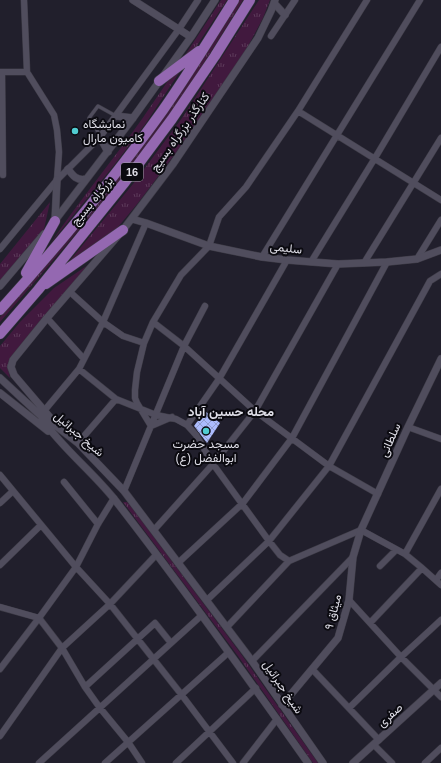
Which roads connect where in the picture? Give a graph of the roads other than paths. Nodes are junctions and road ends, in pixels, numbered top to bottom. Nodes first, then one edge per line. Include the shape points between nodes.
1 (24, 0) edge
2 (133, 0) edge
3 (198, 0) edge
4 (215, 0) edge
5 (234, 0) edge
6 (250, 0) edge
7 (295, 0) edge
8 (367, 0) edge
9 (420, 0) edge
10 (274, 2) edge
11 (285, 15) junction
12 (180, 30) junction
13 (271, 36) dead end
14 (191, 37) junction
15 (205, 46) junction
16 (441, 47) edge
17 (1, 72) edge
18 (28, 72) junction
19 (159, 81) junction
20 (298, 111) junction
21 (116, 116) junction
22 (134, 118) junction
23 (336, 135) junction
24 (100, 137) junction
25 (441, 138) edge
26 (108, 152) junction
27 (375, 158) junction
28 (68, 169) junction
29 (3, 175) dead end
30 (86, 179) junction
31 (57, 180) junction
32 (413, 183) junction
33 (441, 200) edge
34 (132, 219) junction
35 (441, 220) edge
36 (55, 221) junction
37 (146, 222) junction
38 (123, 230) junction
39 (209, 246) junction
40 (0, 249) edge
41 (441, 250) edge
42 (262, 257) junction
43 (418, 259) junction
44 (287, 260) junction
45 (311, 262) junction
46 (387, 262) junction
47 (364, 263) junction
48 (338, 264) junction
49 (441, 274) edge
50 (0, 286) edge
51 (38, 290) junction
52 (70, 292) junction
53 (16, 293) junction
54 (205, 306) dead end
55 (0, 310) edge
56 (47, 318) junction
57 (102, 322) junction
58 (153, 322) junction
59 (0, 334) edge
60 (144, 343) junction
61 (184, 346) junction
62 (84, 359) junction
63 (441, 359) edge
64 (79, 369) junction
65 (0, 378) edge
66 (220, 379) junction
67 (0, 393) edge
68 (116, 399) junction
69 (142, 409) junction
70 (255, 411) junction
71 (42, 413) junction
72 (156, 415) junction
73 (172, 417) junction
74 (187, 425) junction
75 (151, 426) junction
76 (408, 427) junction
77 (53, 435) junction
78 (292, 438) junction
79 (441, 439) edge
80 (78, 444) junction
81 (213, 464) junction
82 (329, 466) junction
83 (0, 475) edge
84 (64, 482) dead end
85 (441, 489) edge
86 (13, 491) junction
87 (124, 491) junction
88 (378, 494) junction
89 (114, 498) junction
90 (0, 503) edge
91 (243, 503) junction
92 (98, 524) junction
93 (42, 525) junction
94 (154, 530) junction
95 (361, 530) junction
96 (269, 541) junction
97 (396, 550) junction
98 (405, 554) junction
99 (156, 555) junction
100 (354, 558) junction
101 (289, 561) junction
102 (178, 563) junction
103 (0, 564) edge
104 (380, 566) dead end
105 (76, 567) junction
106 (422, 568) junction
107 (441, 573) edge
108 (439, 582) edge
109 (207, 600) junction
110 (349, 600) junction
111 (110, 604) junction
112 (0, 607) edge
113 (202, 615) junction
114 (39, 618) junction
115 (441, 620) edge
116 (370, 623) junction
117 (227, 628) junction
118 (138, 639) junction
119 (171, 643) junction
120 (62, 648) junction
121 (229, 652) junction
122 (401, 657) junction
123 (154, 658) junction
124 (252, 661) junction
125 (0, 668) edge
126 (312, 668) junction
127 (441, 683) edge
128 (85, 687) junction
129 (256, 688) junction
130 (434, 690) junction
131 (181, 694) junction
132 (441, 697) edge
133 (282, 705) junction
134 (100, 708) junction
135 (349, 708) junction
136 (277, 719) junction
137 (210, 732) junction
138 (0, 736) edge
139 (128, 742) junction
140 (376, 742) junction
141 (441, 748) edge
142 (39, 763) edge
143 (105, 763) edge
144 (142, 763) edge
145 (176, 763) edge
146 (233, 763) edge
147 (243, 763) edge
148 (308, 763) edge
149 (323, 763) edge
150 (353, 763) edge
151 (392, 763) edge
152 (425, 763) edge

1 - 18 street
2 - 12 street
3 - 12 street
4 - 14 street
5 - 15 highway, بزرگراه بسیج / 16
6 - 51 highway, بزرگراه بسیج / 16 via 172,119
7 - 11 street
8 - 20 street
9 - 23 street
10 - 11 street
10 - 34 street, کنارگذر بزرگراه بسیج via 258,38 173,164
11 - 13 street
12 - 14 street
12 - 21 street
14 - 19 street
15 - 19 highway
15 - 53 highway, بزرگراه بسیج / 16 via 163,110 115,173
16 - 27 street
17 - 18 street
17 - 29 street
18 - 31 street via 54,115 59,152
19 - 22 street
20 - 23 street
20 - 39 street via 246,187 219,217
21 - 22 street
21 - 24 street
21 - 24 lane via 98,106 89,118
22 - 26 street
23 - 27 street
23 - 42 street
24 - 26 street
24 - 28 street
25 - 32 street
26 - 30 street
27 - 32 street
27 - 45 street
28 - 30 street via 76,178
28 - 31 street
30 - 36 street
31 - 36 street
31 - 40 street
32 - 33 street
32 - 47 street
34 - 37 street, سلیمی
34 - 38 street, کنارگذر بزرگراه بسیج
35 - 43 street
36 - 50 street
36 - 53 highway
37 - 39 street, سلیمی
37 - 57 street
38 - 51 highway
38 - 52 street, کنارگذر بزرگراه بسیج
39 - 42 street, سلیمی
39 - 58 street via 181,275
41 - 43 street, سلیمی
42 - 44 street, سلیمی
43 - 46 street, سلیمی
44 - 45 street, سلیمی
44 - 66 street
45 - 48 street, سلیمی
46 - 47 street, سلیمی
46 - 78 street
47 - 48 street, سلیمی
48 - 70 street
49 - 82 street via 430,281
51 - 59 highway, بزرگراه بسیج / 16
52 - 56 street, کنارگذر بزرگراه بسیج
52 - 57 street
53 - 55 highway, بزرگراه بسیج / 16
54 - 61 street
56 - 62 street
56 - 71 street, کنارگذر بزرگراه بسیج via 13,360 12,367 14,375
57 - 60 street via 123,336
57 - 62 street
58 - 60 street
58 - 61 street
60 - 69 street via 135,390 135,398
61 - 66 street
61 - 72 street
62 - 64 street
63 - 76 street, سلطانی
64 - 68 street
64 - 71 street
65 - 71 street
66 - 70 street
66 - 74 street
67 - 77 street
68 - 69 street
68 - 80 street
69 - 72 street
69 - 75 street
70 - 78 street
70 - 81 street
71 - 77 street, شیخ جبرائیل
71 - 80 street, شیخ جبرائیل
72 - 73 street
72 - 75 street
73 - 74 street
73 - 75 street
74 - 81 street
75 - 87 street
76 - 79 street
76 - 88 street, سلطانی
77 - 89 street, شیخ جبرائیل
78 - 82 street
78 - 91 street
80 - 87 street, شیخ جبرائیل
81 - 91 street
81 - 94 street
82 - 88 street
82 - 96 street
83 - 86 street
84 - 92 street
85 - 98 street
86 - 90 street
86 - 93 street
87 - 94 street, شیخ جبرائیل
88 - 95 street, سلطانی
89 - 92 street
89 - 99 street, شیخ جبرائیل
91 - 96 street
91 - 102 street
92 - 105 street
93 - 103 street
93 - 105 street
94 - 102 street, شیخ جبرائیل
95 - 97 street
95 - 100 street, میثاق ۹
95 - 101 street
96 - 101 street via 280,555
96 - 109 street
97 - 98 street
97 - 104 street
98 - 106 street
99 - 111 street
99 - 113 street, شیخ جبرائیل
100 - 110 street, میثاق ۹
100 - 124 street
101 - 117 street
102 - 109 street, شیخ جبرائیل
105 - 111 street
105 - 114 street
106 - 108 street
106 - 116 street
107 - 108 street
109 - 117 street, شیخ جبرائیل
110 - 116 street
110 - 126 street, میثاق ۹ via 338,638
111 - 118 street
111 - 120 street
112 - 114 street
113 - 119 street
113 - 121 street, شیخ جبرائیل
114 - 120 street
114 - 125 street
115 - 122 street
116 - 122 street
117 - 124 street, شیخ جبرائیل
118 - 119 street via 155,623
118 - 123 street
118 - 128 street
119 - 123 street
120 - 128 street
120 - 138 street
121 - 129 street, شیخ جبرائیل
121 - 131 street
122 - 130 street
122 - 135 street
123 - 131 street
123 - 134 street
124 - 133 street, شیخ جبرائیل
126 - 133 street, میثاق ۹
126 - 135 street
127 - 130 street, صفری
128 - 134 street
129 - 136 street, شیخ جبرائیل
129 - 137 street
130 - 132 street
130 - 140 street, صفری
131 - 137 street
131 - 139 street
133 - 149 street, شیخ جبرائیل
134 - 139 street
134 - 142 street
135 - 140 street
136 - 147 street
136 - 148 street, شیخ جبرائیل
137 - 145 street
137 - 146 street
139 - 143 street
139 - 144 street
140 - 150 street, صفری
140 - 151 street
141 - 152 street

